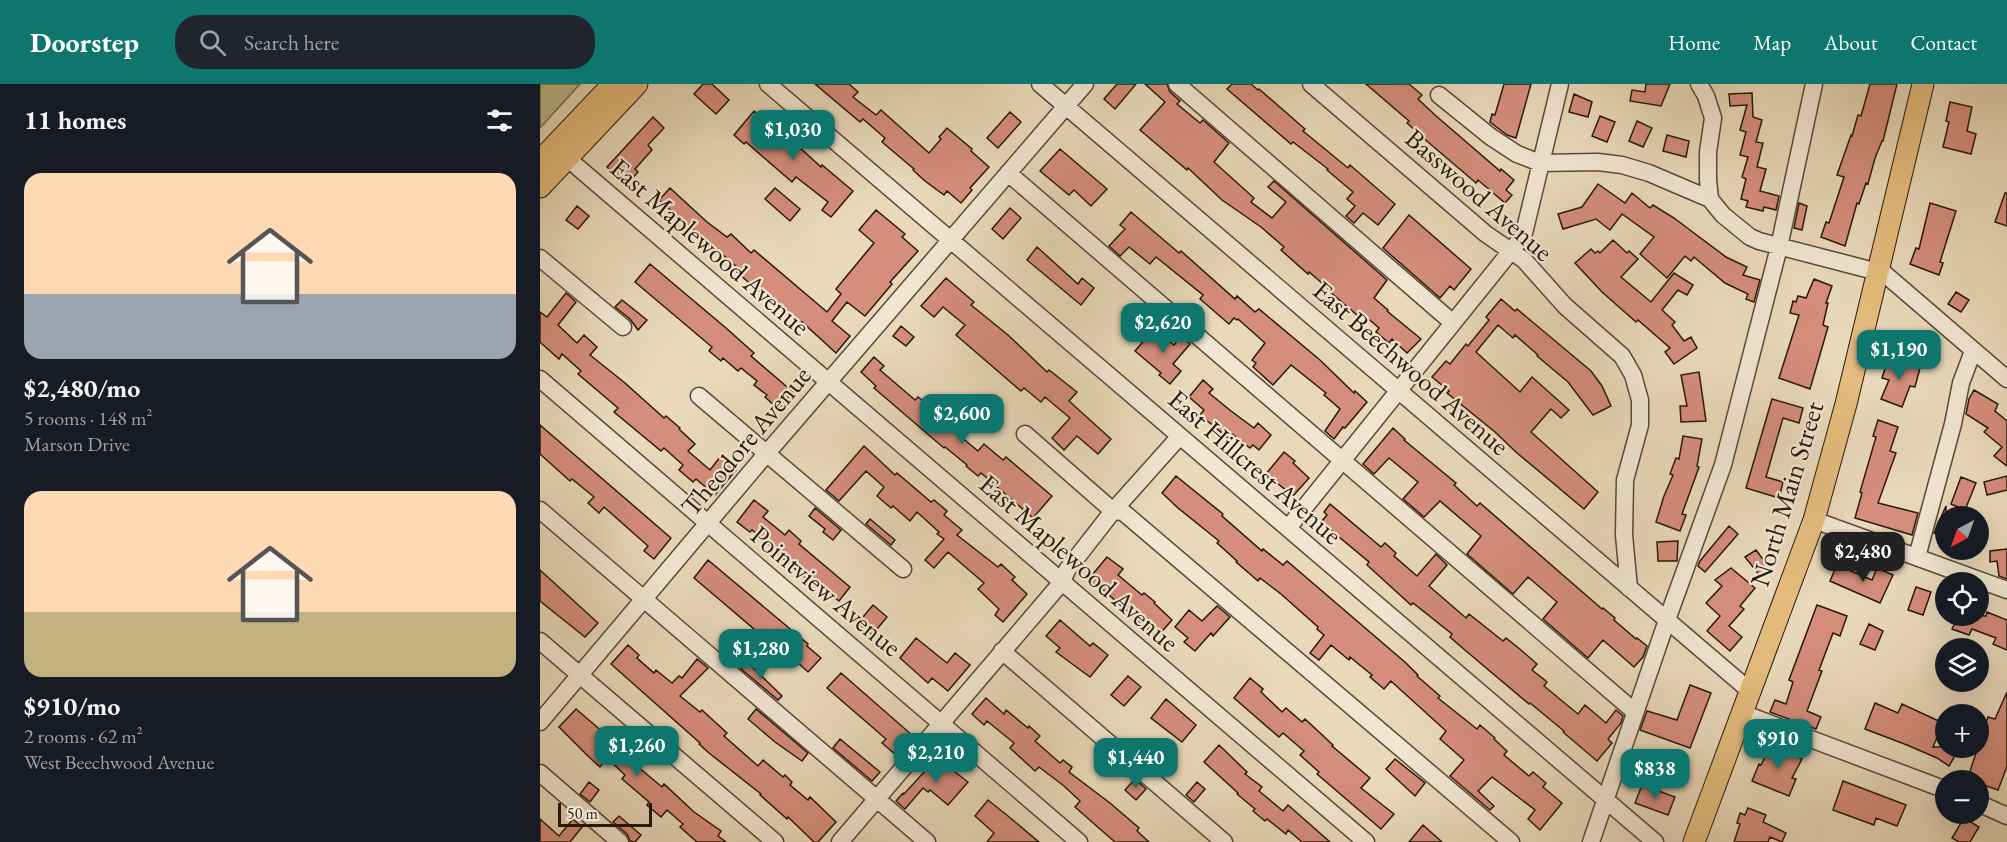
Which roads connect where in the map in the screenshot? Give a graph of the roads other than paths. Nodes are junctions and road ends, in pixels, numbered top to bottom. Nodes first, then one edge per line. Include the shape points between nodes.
1 (613, 84) edge
2 (638, 84) edge
3 (768, 84) edge
4 (1040, 84) edge
5 (1085, 84) edge
6 (1177, 84) edge
7 (1311, 84) edge
8 (1560, 84) edge
9 (1699, 84) edge
10 (1814, 84) edge
11 (1923, 84) edge
12 (1439, 95) dead end
13 (1066, 106) junction
14 (567, 158) junction
15 (540, 161) edge
16 (1540, 163) junction
17 (1008, 173) junction
18 (540, 187) edge
19 (1710, 199) junction
20 (950, 240) junction
21 (1779, 247) junction
22 (1511, 251) junction
23 (540, 258) edge
24 (1878, 270) junction
25 (1454, 323) junction
26 (623, 327) dead end
27 (1973, 351) junction
28 (2007, 379) edge
29 (540, 380) edge
30 (829, 382) junction
31 (1398, 390) junction
32 (699, 396) dead end
33 (1025, 434) dead end
34 (1180, 436) junction
35 (766, 453) junction
36 (1343, 460) junction
37 (540, 510) edge
38 (1113, 511) junction
39 (1814, 520) junction
40 (708, 524) junction
41 (1288, 528) junction
42 (1917, 557) junction
43 (903, 569) dead end
44 (1062, 582) junction
45 (1629, 588) junction
46 (2007, 590) edge
47 (644, 600) junction
48 (1667, 620) junction
49 (540, 641) edge
50 (1002, 651) junction
51 (580, 675) junction
52 (1750, 691) junction
53 (1635, 712) junction
54 (1742, 713) junction
55 (540, 722) edge
56 (940, 723) junction
57 (540, 773) edge
58 (1935, 786) edge
59 (877, 798) junction
60 (1605, 800) junction
61 (1989, 808) edge
62 (2007, 816) edge
63 (620, 842) edge
64 (775, 842) edge
65 (840, 842) edge
66 (927, 842) edge
67 (1079, 842) edge
68 (1224, 842) edge
69 (1366, 842) edge
70 (1511, 842) edge
71 (1591, 842) edge
72 (1654, 842) edge
73 (1694, 842) edge

1 - 15 main road
2 - 14 main road
3 - 20 street, East Hillcrest Avenue
4 - 13 street, East Beechwood Avenue
5 - 13 street, Theodore Avenue
6 - 25 street
7 - 22 street, Basswood Avenue
8 - 16 street
9 - 19 street via 1713,118 1708,152
10 - 21 street
11 - 24 main road, North Main Street
12 - 16 street via 1491,137
13 - 17 street, Theodore Avenue
13 - 31 street, East Beechwood Avenue
14 - 18 main road
14 - 30 street, East Maplewood Avenue
16 - 19 street via 1622,165
16 - 22 street via 1524,233
17 - 20 street, Theodore Avenue
17 - 36 street
19 - 21 street via 1750,237
20 - 30 street, Theodore Avenue
20 - 34 street, East Hillcrest Avenue
21 - 24 street
21 - 48 street via 1723,465
22 - 25 street
22 - 45 street, Basswood Avenue via 1622,356 1633,375 1640,400 1640,425 1625,480 1623,509
23 - 26 street
24 - 27 street
24 - 39 main road, North Main Street
25 - 31 street
27 - 28 street
27 - 42 street via 1961,383
29 - 40 street, Pointview Avenue
30 - 35 street, Theodore Avenue
30 - 44 street, East Maplewood Avenue
31 - 36 street
31 - 45 street, East Beechwood Avenue
32 - 35 street
33 - 38 street
34 - 38 street
34 - 41 street, East Hillcrest Avenue
35 - 40 street, Theodore Avenue
35 - 43 street
36 - 41 street
36 - 53 street
37 - 47 street
38 - 44 street
38 - 70 street via 1124,512
39 - 42 street
39 - 52 main road, North Main Street
40 - 47 street, Theodore Avenue
40 - 56 street, Pointview Avenue
41 - 60 street, East Hillcrest Avenue
42 - 46 street
44 - 50 street
44 - 69 street, East Maplewood Avenue
45 - 48 street, East Beechwood Avenue
47 - 51 street, Theodore Avenue
47 - 59 street
48 - 52 street, East Beechwood Avenue
48 - 53 street
49 - 51 street
50 - 56 street
50 - 68 street
51 - 55 street, Theodore Avenue
51 - 64 street
52 - 54 main road, North Main Street
53 - 60 street
54 - 58 street
54 - 73 main road, North Main Street
56 - 59 street
56 - 67 street, Pointview Avenue
57 - 63 street
59 - 65 street
59 - 66 street
60 - 71 street
60 - 72 street, East Hillcrest Avenue
61 - 62 street

